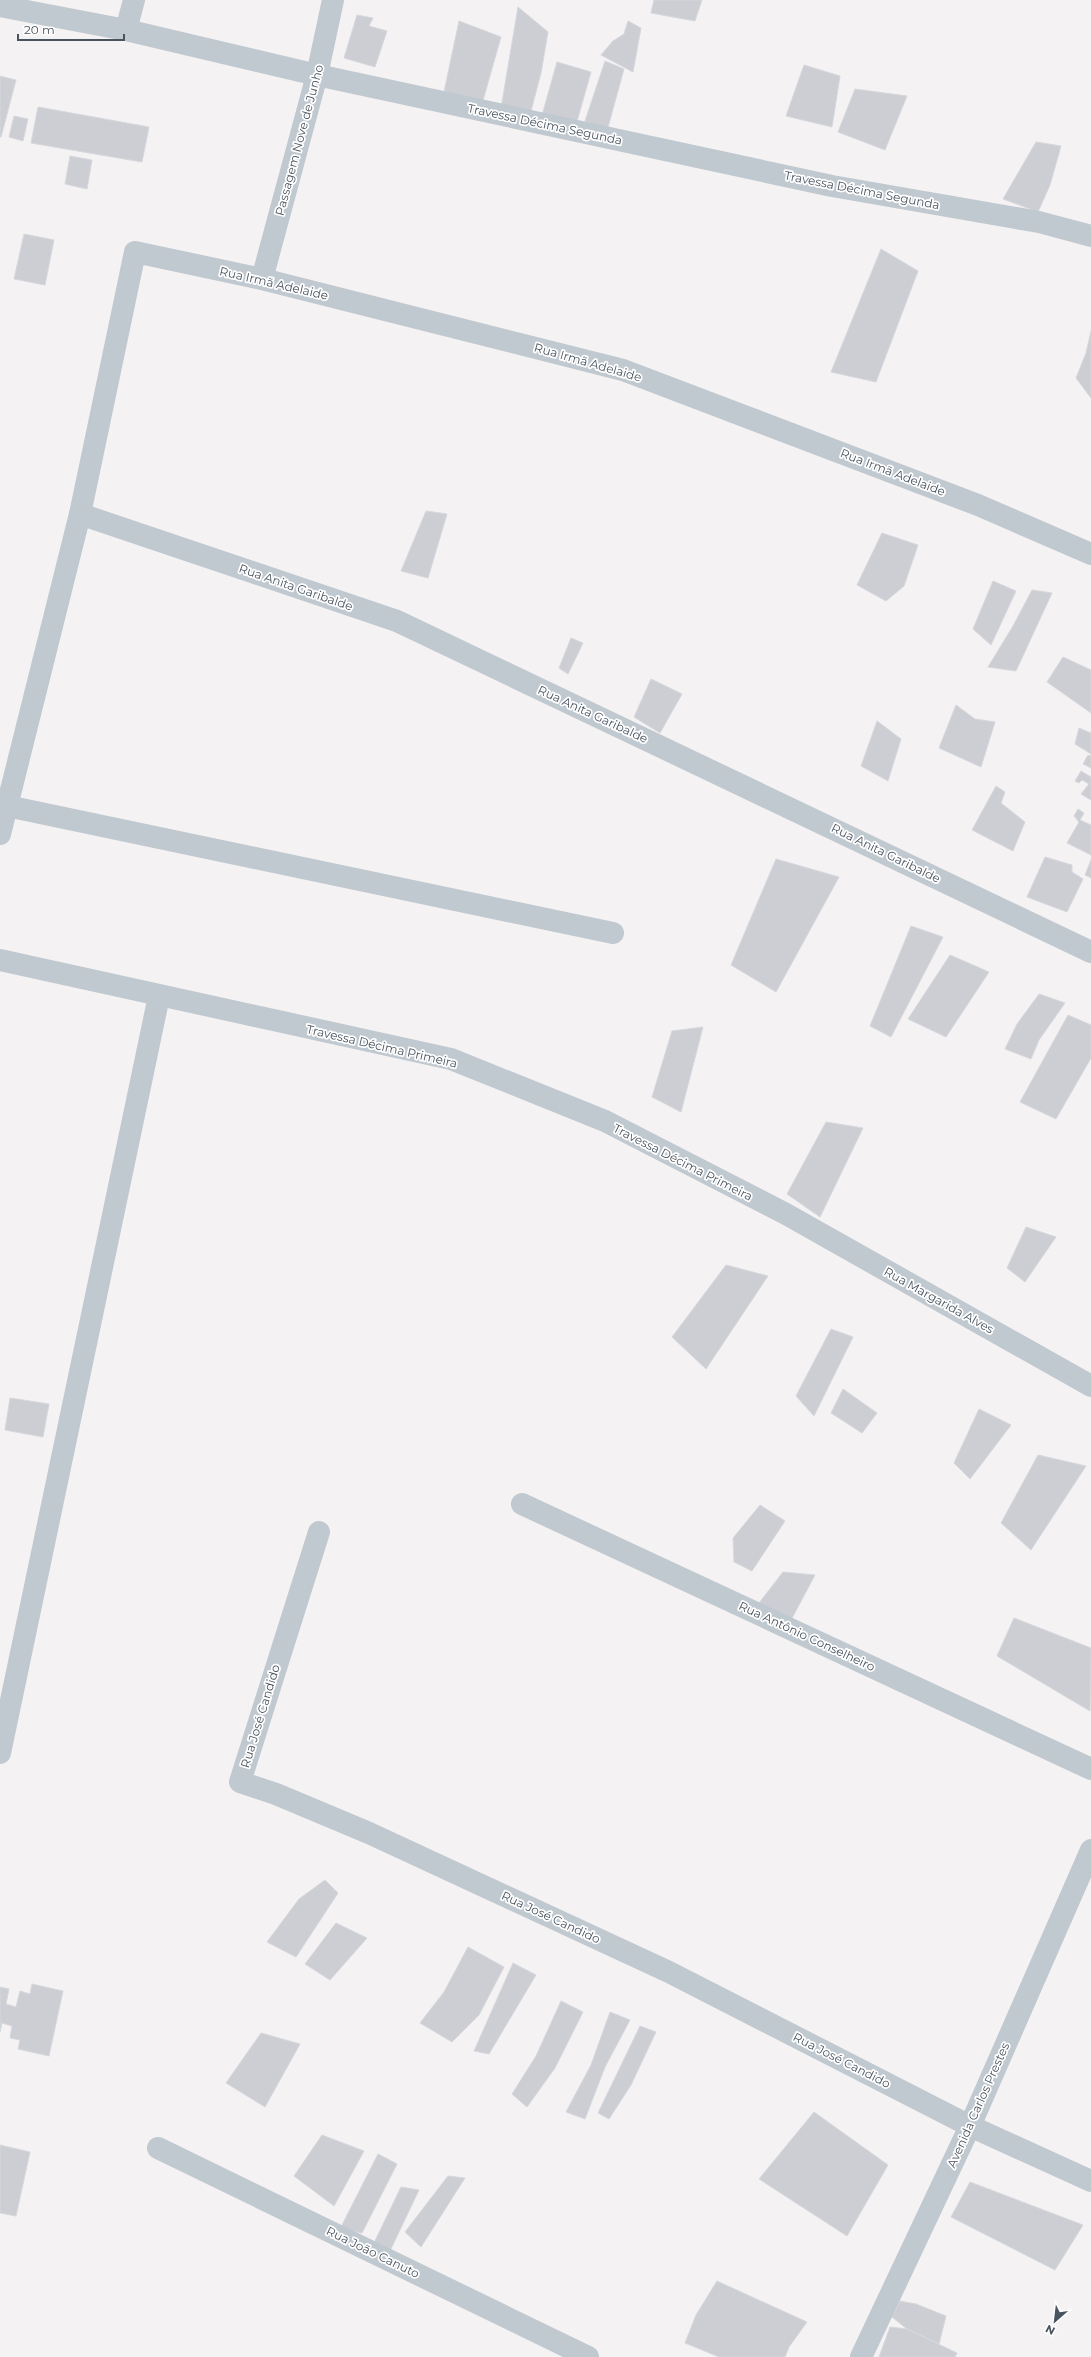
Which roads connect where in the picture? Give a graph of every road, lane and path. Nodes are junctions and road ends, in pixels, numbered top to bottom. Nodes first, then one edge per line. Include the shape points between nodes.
1 (134, 0) edge
2 (333, 0) edge
3 (0, 6) edge
4 (126, 30) junction
5 (317, 75) junction
6 (1091, 236) edge
7 (262, 279) junction
8 (80, 514) junction
9 (1091, 554) edge
10 (7, 806) junction
11 (0, 834) edge
12 (613, 933) dead end
13 (1091, 952) edge
14 (0, 960) edge
15 (159, 996) junction
16 (786, 1214) joint
17 (1091, 1386) edge
18 (522, 1504) dead end
19 (319, 1532) dead end
20 (0, 1753) edge
21 (1091, 1769) edge
22 (1091, 1850) edge
23 (970, 2126) junction
24 (158, 2148) dead end
25 (1091, 2181) edge
26 (588, 2357) edge
27 (861, 2357) edge

1 - 4 street
2 - 5 street, Passagem Nove de Junho
3 - 4 street, Travessa Décima Segunda
4 - 5 street, Travessa Décima Segunda
5 - 6 street, Travessa Décima Segunda via 832,186 1039,222
5 - 7 street, Passagem Nove de Junho
7 - 8 street, Rua Irmã Adelaide via 136,252
7 - 9 street, Rua Irmã Adelaide via 623,370 978,504
8 - 10 street
8 - 13 street, Rua Anita Garibalde via 397,621
10 - 11 street
10 - 12 street
14 - 15 street, Travessa Décima Primeira
15 - 16 street, Travessa Décima Primeira via 451,1060 605,1121
15 - 20 street
16 - 17 street, Rua Margarida Alves
18 - 21 street, Rua Antônio Conselheiro
19 - 23 street, Rua José Candido via 240,1782 276,1794 369,1833 669,1972
22 - 23 street, Avenida Carlos Prestes
23 - 25 street, Rua José Candido
23 - 27 street, Avenida Carlos Prestes
24 - 26 street, Rua João Canuto

